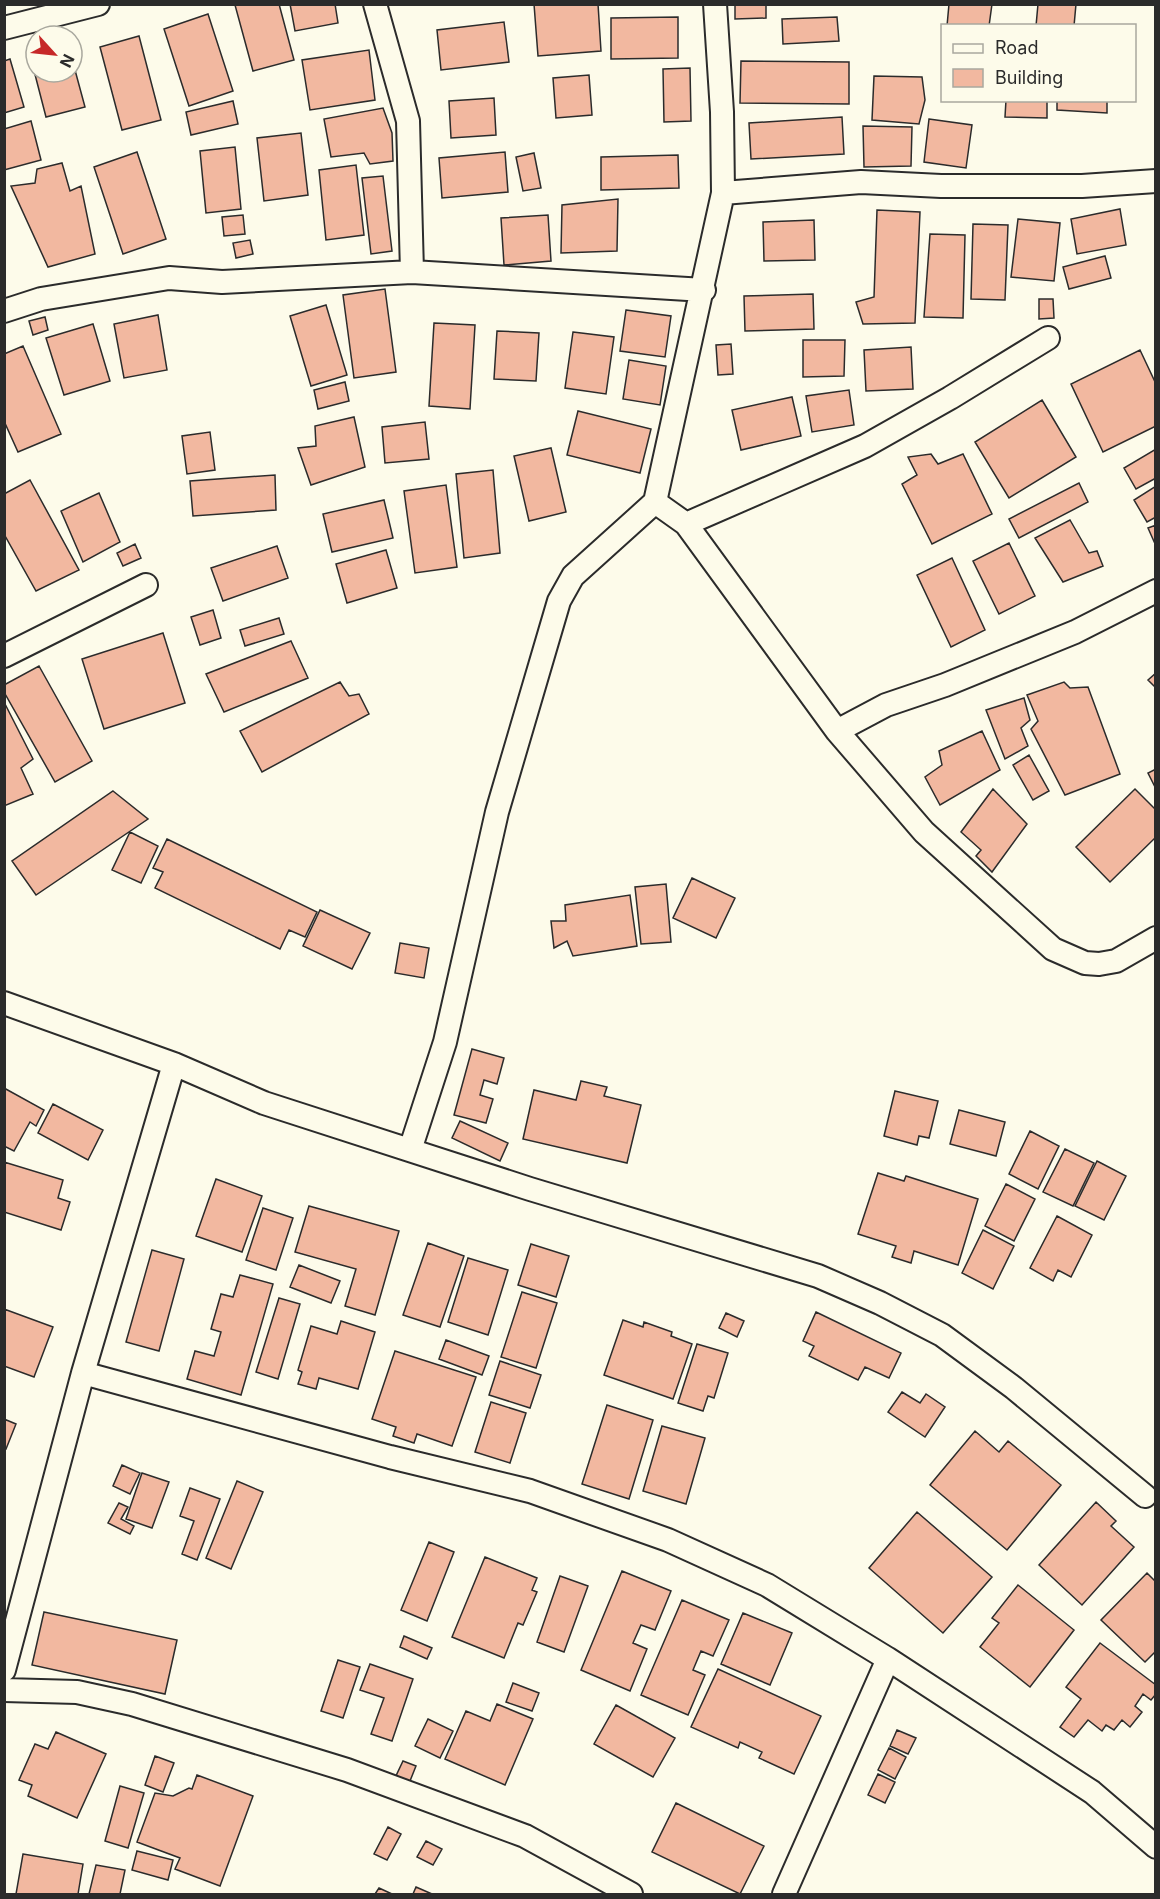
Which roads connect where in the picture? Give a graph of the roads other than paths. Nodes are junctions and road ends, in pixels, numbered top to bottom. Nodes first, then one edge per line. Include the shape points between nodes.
1 (98, 4) edge
2 (375, 4) edge
3 (715, 4) edge
4 (4, 28) edge
5 (1155, 181) edge
6 (723, 193) junction
7 (412, 272) junction
8 (704, 290) junction
9 (4, 311) edge
10 (1048, 338) dead end
11 (655, 502) junction
12 (686, 524) junction
13 (146, 585) dead end
14 (1155, 591) edge
15 (4, 656) edge
16 (837, 731) junction
17 (1155, 938) edge
18 (4, 1003) edge
19 (174, 1064) junction
20 (410, 1150) junction
21 (83, 1373) junction
22 (1145, 1496) dead end
23 (888, 1659) junction
24 (4, 1670) edge
25 (4, 1690) edge
26 (1155, 1847) edge
27 (631, 1894) edge
28 (784, 1894) edge

1 - 4 street
2 - 7 street via 408,122
3 - 6 street
5 - 6 street via 1082,186 861,182
6 - 8 street
7 - 8 street
7 - 9 street via 222,282 170,278 41,299
8 - 11 street
10 - 12 street via 865,446
11 - 12 street
11 - 20 street via 573,576 559,602 497,812 444,1042
12 - 16 street
13 - 15 street
14 - 16 street via 1075,632 886,705
16 - 17 street via 932,840 1053,949 1085,963 1099,964 1116,962
18 - 19 street
19 - 20 street via 264,1103
19 - 21 street
20 - 22 street via 818,1276 880,1303 942,1335 1014,1388
21 - 23 street via 378,1454 530,1491 668,1540 767,1585
21 - 24 street
23 - 26 street via 1092,1792
23 - 28 street
25 - 27 street via 77,1692 132,1704 347,1770 525,1836

